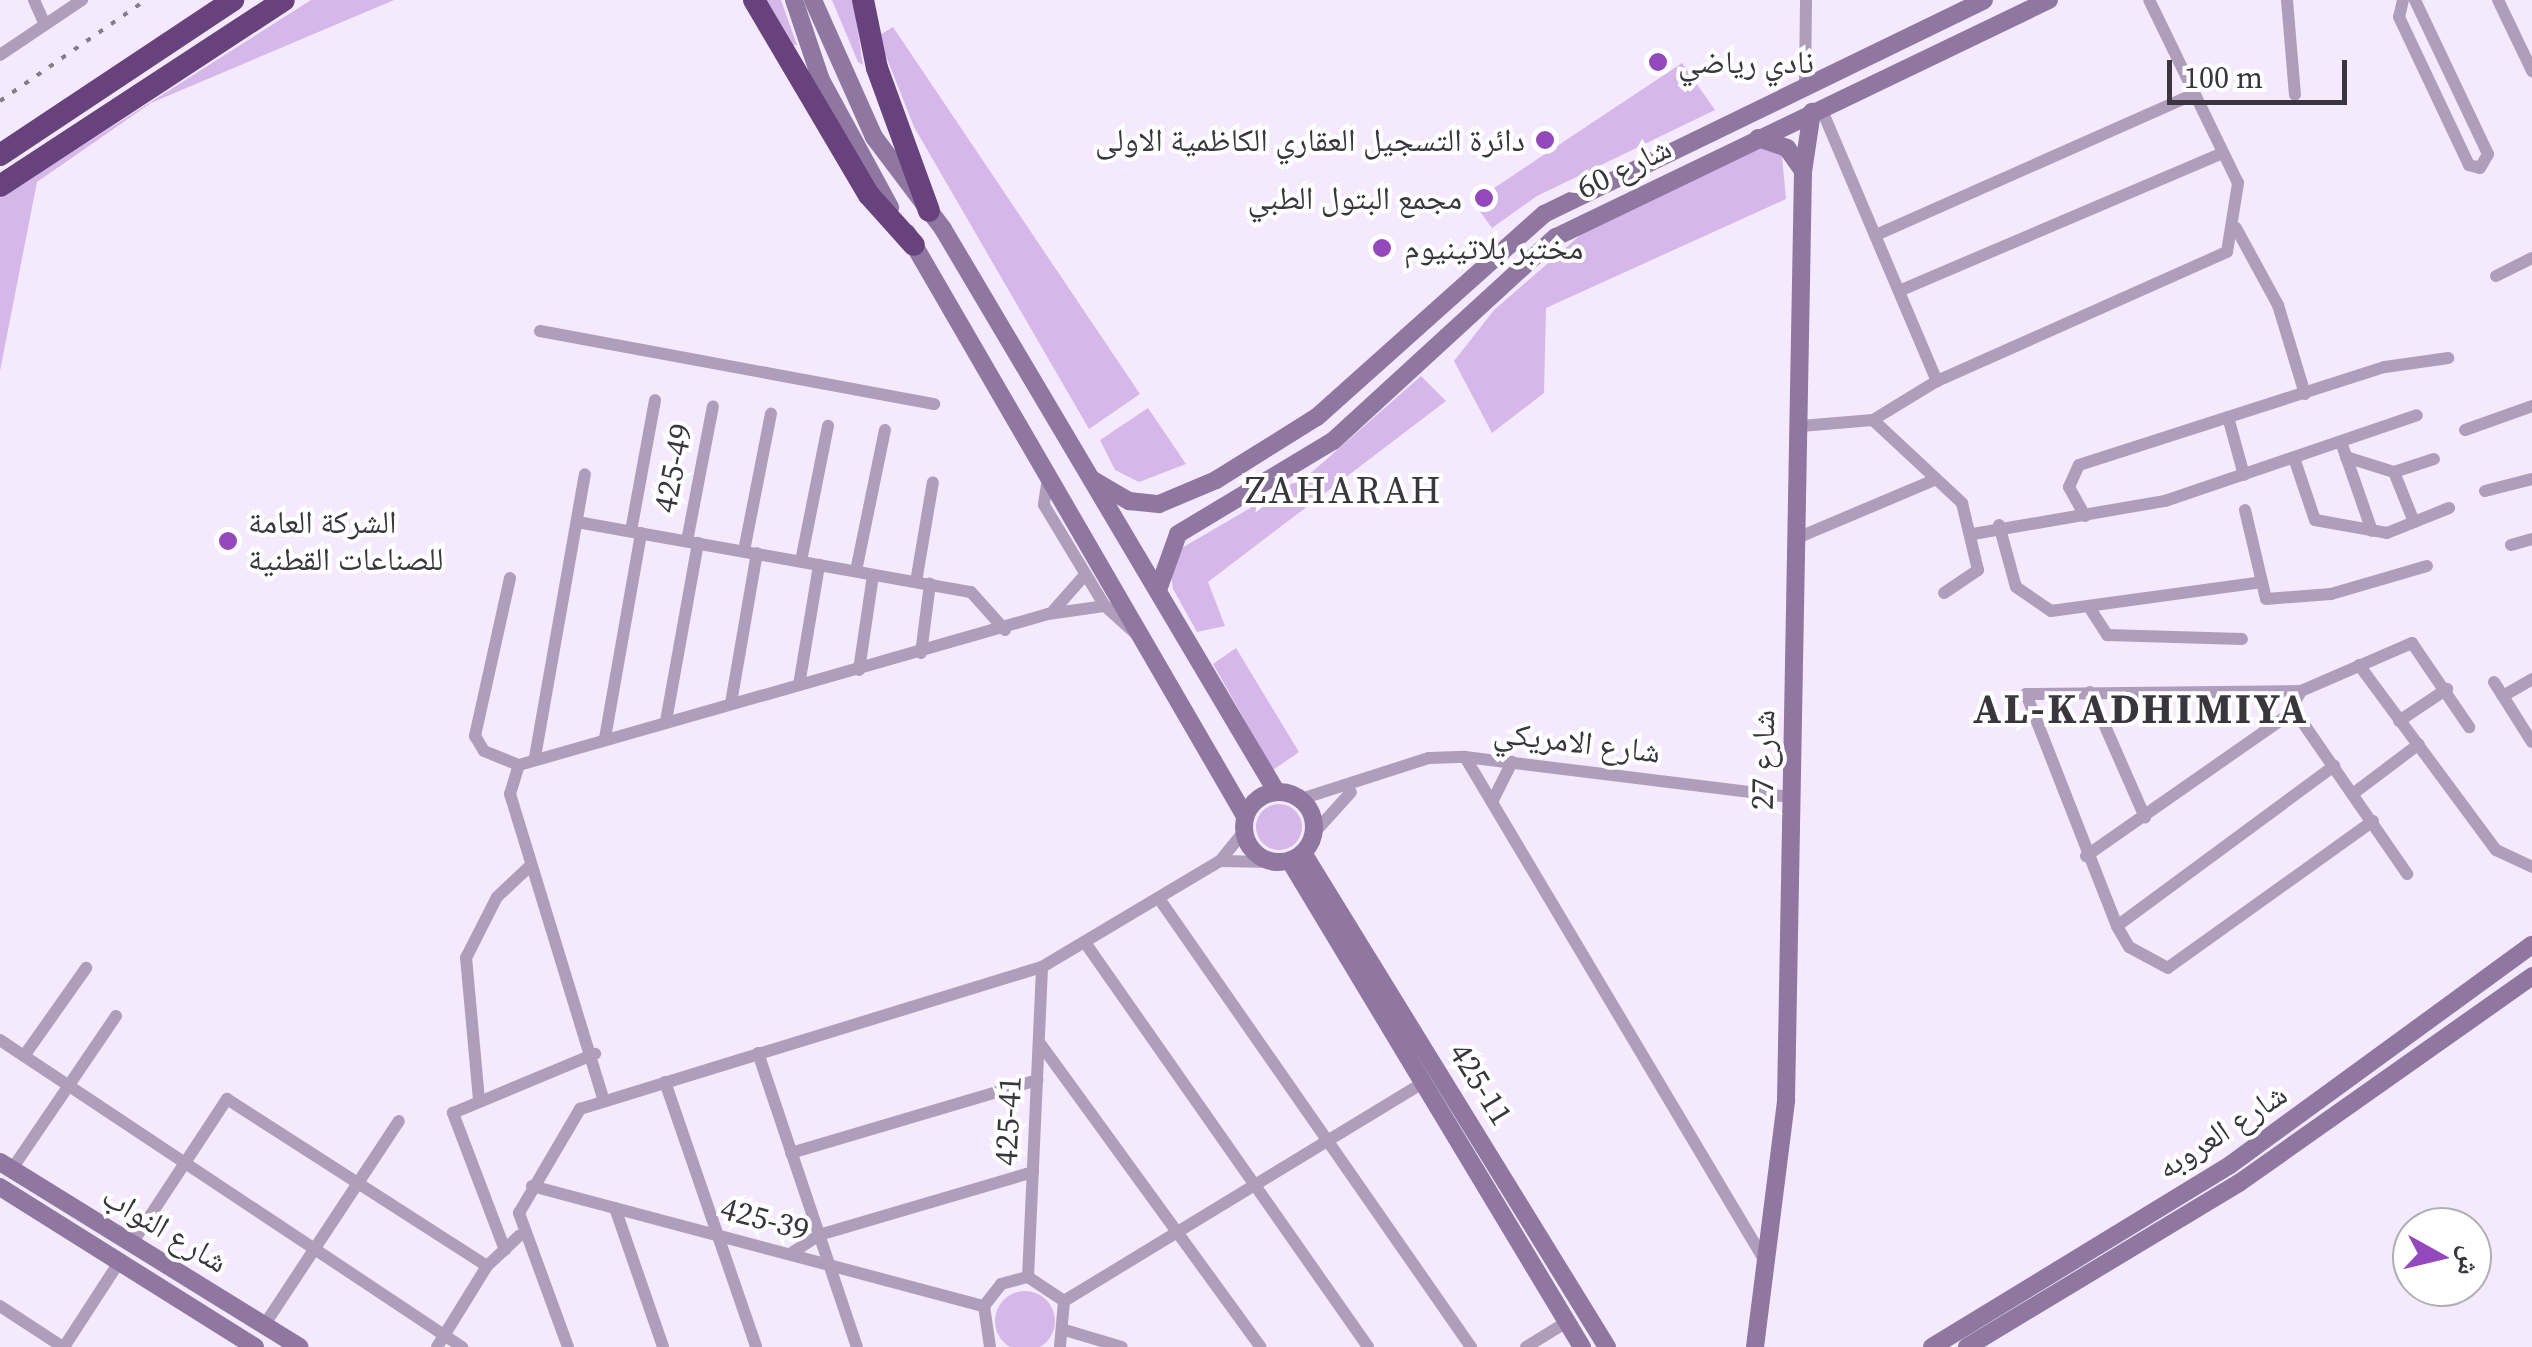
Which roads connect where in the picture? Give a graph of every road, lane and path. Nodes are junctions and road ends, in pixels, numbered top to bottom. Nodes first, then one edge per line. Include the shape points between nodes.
1 (34, 0) edge
2 (82, 0) edge
3 (233, 0) edge
4 (284, 0) edge
5 (754, 0) edge
6 (794, 0) edge
7 (813, 0) edge
8 (863, 0) edge
9 (1806, 0) edge
10 (1984, 0) edge
11 (2049, 0) edge
12 (2150, 0) edge
13 (2287, 0) edge
14 (2403, 0) edge
15 (2416, 0) edge
16 (2498, 0) edge
17 (44, 25) junction
18 (0, 55) edge
19 (2532, 71) edge
20 (1805, 83) junction
21 (2194, 94) junction
22 (2295, 95) dead end
23 (1816, 110) junction
24 (1758, 138) junction
25 (2223, 153) junction
26 (0, 156) edge
27 (1803, 172) junction
28 (0, 186) edge
29 (931, 212) junction
30 (2236, 228) junction
31 (1876, 235) junction
32 (909, 237) junction
33 (2532, 258) edge
34 (2496, 276) dead end
35 (1899, 291) junction
36 (1437, 302) junction
37 (540, 331) dead end
38 (1453, 331) junction
39 (1397, 342) junction
40 (2448, 358) dead end
41 (1418, 365) junction
42 (1938, 381) junction
43 (2305, 394) junction
44 (655, 400) dead end
45 (934, 404) dead end
46 (714, 406) dead end
47 (2532, 406) edge
48 (772, 414) dead end
49 (2417, 415) dead end
50 (2228, 418) junction
51 (1873, 420) junction
52 (828, 426) dead end
53 (1801, 426) junction
54 (885, 430) dead end
55 (1063, 430) junction
56 (2465, 430) dead end
57 (2341, 442) junction
58 (1038, 448) junction
59 (1077, 454) junction
60 (2346, 457) junction
61 (2294, 458) junction
62 (2434, 459) dead end
63 (1050, 470) junction
64 (2394, 472) junction
65 (584, 474) dead end
66 (2244, 475) junction
67 (2532, 478) edge
68 (1093, 480) junction
69 (1932, 481) junction
70 (934, 482) dead end
71 (2485, 491) dead end
72 (2449, 508) dead end
73 (2245, 510) dead end
74 (2085, 516) junction
75 (577, 522) junction
76 (2414, 522) junction
77 (1998, 525) junction
78 (2372, 531) junction
79 (636, 532) junction
80 (1973, 534) junction
81 (1797, 538) junction
82 (2532, 539) edge
83 (692, 542) junction
84 (2511, 545) dead end
85 (750, 552) junction
86 (801, 562) junction
87 (819, 565) junction
88 (2427, 566) dead end
89 (856, 571) junction
90 (873, 574) junction
91 (1084, 576) junction
92 (510, 578) dead end
93 (923, 583) junction
94 (2256, 583) junction
95 (1158, 590) junction
96 (1944, 593) dead end
97 (1105, 606) junction
98 (2091, 610) junction
99 (1048, 614) junction
100 (1006, 630) junction
101 (1185, 637) junction
102 (2242, 638) dead end
103 (1155, 652) junction
104 (921, 653) junction
105 (2360, 665) junction
106 (858, 670) junction
107 (1206, 674) junction
108 (2532, 679) edge
109 (2494, 682) dead end
110 (799, 685) junction
111 (1176, 688) junction
112 (2447, 690) junction
113 (2301, 691) junction
114 (2090, 692) junction
115 (2503, 696) junction
116 (731, 704) junction
117 (2292, 706) junction
118 (2399, 720) junction
119 (666, 721) junction
120 (2470, 726) dead end
121 (604, 738) junction
122 (2532, 742) edge
123 (2419, 744) junction
124 (535, 757) junction
125 (1465, 757) junction
126 (1512, 762) junction
127 (519, 765) junction
128 (2334, 766) junction
129 (1360, 784) junction
130 (1276, 792) junction
131 (2354, 793) junction
132 (1792, 797) junction
133 (1301, 799) junction
134 (1492, 802) junction
135 (2145, 817) junction
136 (2373, 821) junction
137 (1244, 823) junction
138 (1314, 833) junction
139 (2086, 856) junction
140 (1288, 858) junction
141 (1220, 861) junction
142 (530, 866) junction
143 (2532, 868) edge
144 (2408, 874) dead end
145 (1160, 900) junction
146 (2117, 926) junction
147 (1086, 944) junction
148 (2532, 945) edge
149 (1042, 967) junction
150 (86, 968) dead end
151 (2532, 976) edge
152 (116, 1016) dead end
153 (0, 1040) edge
154 (1039, 1042) junction
155 (595, 1054) junction
156 (758, 1054) junction
157 (24, 1056) junction
158 (1037, 1080) junction
159 (665, 1082) junction
160 (1423, 1083) junction
161 (70, 1086) junction
162 (604, 1098) junction
163 (479, 1100) junction
164 (398, 1121) dead end
165 (1326, 1141) junction
166 (791, 1153) junction
167 (183, 1162) junction
168 (6, 1165) edge
169 (1033, 1172) junction
170 (360, 1179) junction
171 (532, 1186) junction
172 (1252, 1186) junction
173 (0, 1187) edge
174 (615, 1208) junction
175 (1180, 1230) junction
176 (520, 1235) junction
177 (718, 1235) junction
178 (819, 1235) junction
179 (130, 1246) junction
180 (505, 1250) junction
181 (314, 1252) junction
182 (790, 1254) junction
183 (1765, 1261) junction
184 (118, 1264) junction
185 (830, 1265) junction
186 (487, 1266) junction
187 (1028, 1278) junction
188 (1064, 1301) junction
189 (984, 1306) junction
190 (2, 1309) edge
191 (1567, 1322) junction
192 (265, 1324) junction
193 (1068, 1332) junction
194 (440, 1341) edge
195 (252, 1346) edge
196 (987, 1346) edge
197 (64, 1347) edge
198 (299, 1347) edge
199 (462, 1347) edge
200 (568, 1347) edge
201 (663, 1347) edge
202 (756, 1347) edge
203 (857, 1347) edge
204 (1060, 1347) edge
205 (1122, 1347) edge
206 (1260, 1347) edge
207 (1368, 1347) edge
208 (1471, 1347) edge
209 (1526, 1347) edge
210 (1582, 1347) edge
211 (1607, 1347) edge
212 (1755, 1347) edge
213 (1932, 1347) edge
214 (1967, 1347) edge

1 - 17 street
2 - 17 street
3 - 26 highway
4 - 28 highway
5 - 32 highway via 869,196
6 - 32 street via 821,80
7 - 29 street via 874,137
8 - 29 highway via 877,68
9 - 20 street
10 - 20 street, شارع 60
11 - 23 street, شارع 60
12 - 21 street
13 - 22 street
14 - 15 street via 2399,17 2469,166 2480,168 2488,154
16 - 19 street
17 - 18 street
20 - 36 street, شارع 60 via 1595,183
21 - 25 street
21 - 31 street
23 - 24 street, شارع 60
23 - 27 street, شارع 27
23 - 31 street
24 - 27 street via 1787,148
24 - 38 street, شارع 60 via 1556,236
25 - 30 street via 2240,195
25 - 35 street
27 - 53 street, شارع 27
29 - 32 street via 923,230
29 - 55 street
30 - 42 street via 2220,260
30 - 43 street via 2278,305
31 - 35 street
32 - 58 street
33 - 34 street
35 - 42 street
36 - 38 street via 1434,326
36 - 39 street, شارع 60
37 - 45 street
38 - 41 street, شارع 60
39 - 41 street via 1417,345
39 - 68 street, شارع 60 via 1316,417 1175,500 1129,501
40 - 43 street via 2385,367
41 - 95 street, شارع 60 via 1298,466 1178,534
42 - 51 street
43 - 50 street
44 - 79 street
46 - 83 street, 425-49
47 - 56 street
48 - 85 street
49 - 57 street
50 - 66 street
50 - 74 street via 2080,465 2070,488
51 - 53 street
51 - 69 street via 1894,431
52 - 86 street
53 - 81 street, شارع 27
54 - 89 street
55 - 58 street via 1056,447
55 - 59 street
57 - 60 street
57 - 61 street
58 - 63 street
59 - 63 street via 1059,456
59 - 68 street
60 - 64 street
60 - 78 street
61 - 66 street
61 - 78 street via 2315,520
62 - 64 street
63 - 91 street via 1044,505
63 - 103 street
64 - 76 street
65 - 75 street
66 - 74 street
67 - 71 street
68 - 95 street
69 - 80 street via 1962,504
69 - 81 street
70 - 93 street
72 - 76 street
73 - 94 street
74 - 77 street
75 - 79 street
75 - 124 street
76 - 78 street
77 - 80 street
77 - 98 street via 2016,587 2032,602
79 - 83 street
79 - 121 street
80 - 96 street via 1978,570
81 - 132 street, شارع 27
82 - 84 street
83 - 85 street
83 - 119 street, 425-49
85 - 86 street
85 - 116 street
86 - 87 street
87 - 89 street
87 - 110 street
88 - 94 street via 2279,600
89 - 90 street
90 - 93 street
90 - 106 street
91 - 97 street
91 - 99 street
92 - 127 street via 475,736 484,751
93 - 100 street via 971,592
93 - 104 street
94 - 98 street
95 - 101 street
97 - 99 street
97 - 103 street
98 - 102 street via 2107,636
99 - 100 street
100 - 104 street
101 - 103 street via 1178,656
101 - 107 street
103 - 111 street
104 - 106 street
105 - 112 street via 2412,643
105 - 113 street
105 - 118 street
106 - 110 street
107 - 111 street via 1187,671
107 - 130 street
108 - 115 street
109 - 115 street
110 - 116 street
111 - 137 street
112 - 118 street
112 - 120 street
113 - 114 street
113 - 117 street
114 - 135 street
114 - 139 street via 2024,699
115 - 122 street
116 - 119 street
117 - 128 street
117 - 135 street
118 - 123 street
119 - 121 street
121 - 124 street
123 - 131 street
123 - 143 street via 2496,850
124 - 127 street
125 - 126 street, شارع الامريكي
125 - 129 street, شارع الامريكي via 1429,758
125 - 134 street
126 - 132 street, شارع الامريكي
126 - 134 street
127 - 142 street via 510,794
128 - 131 street
128 - 146 street
129 - 133 street, شارع الامريكي
129 - 138 street, شارع الامريكي
130 - 133 street
130 - 137 street
131 - 136 street
132 - 183 street, شارع 27 via 1786,1100
133 - 138 street
134 - 183 street
135 - 139 street
136 - 144 street
136 - 146 street via 2172,968 2129,947
137 - 140 street
137 - 141 street
138 - 140 street
139 - 146 street
140 - 141 street
140 - 160 street, 425-11
140 - 211 street, 425-11
141 - 145 street
142 - 155 street
142 - 163 street via 497,898 466,958
145 - 147 street
145 - 165 street
147 - 149 street
147 - 172 street
148 - 213 street, شارع العروبه via 2230,1165
149 - 154 street, 425-41
149 - 156 street
150 - 157 street
151 - 214 street, شارع العروبه via 2239,1183
152 - 161 street
153 - 157 street
154 - 158 street, 425-41
154 - 175 street
155 - 162 street
155 - 163 street
156 - 159 street
156 - 166 street
157 - 161 street
158 - 166 street
158 - 169 street, 425-41
159 - 162 street
159 - 177 street
160 - 165 street
160 - 191 street, 425-11
161 - 167 street
161 - 168 street
162 - 171 street via 580,1110
163 - 180 street via 452,1112 453,1122
164 - 170 street
165 - 172 street
165 - 208 street
166 - 178 street
167 - 170 street via 227,1099
167 - 179 street
167 - 181 street
168 - 179 street, شارع النواب
169 - 178 street
169 - 187 street, 425-41
170 - 181 street
170 - 186 street
171 - 174 street, 425-39
171 - 176 street
172 - 175 street
172 - 207 street
173 - 184 street, شارع النواب
174 - 177 street, 425-39
174 - 201 street
175 - 188 street
175 - 206 street
176 - 180 street
176 - 200 street
177 - 182 street, 425-39
177 - 202 street
178 - 182 street
178 - 185 street
179 - 192 street, شارع النواب
180 - 186 street
181 - 192 street
181 - 194 street
182 - 185 street, 425-39
183 - 212 street, شارع 27
184 - 195 street, شارع النواب
184 - 197 street
185 - 189 street, 425-39
185 - 203 street
186 - 194 street
187 - 188 street
187 - 189 street via 1001,1284
188 - 193 street
189 - 196 street
190 - 197 street
191 - 209 street
191 - 210 street, 425-11
192 - 198 street, شارع النواب
193 - 204 street
193 - 205 street
194 - 199 street

